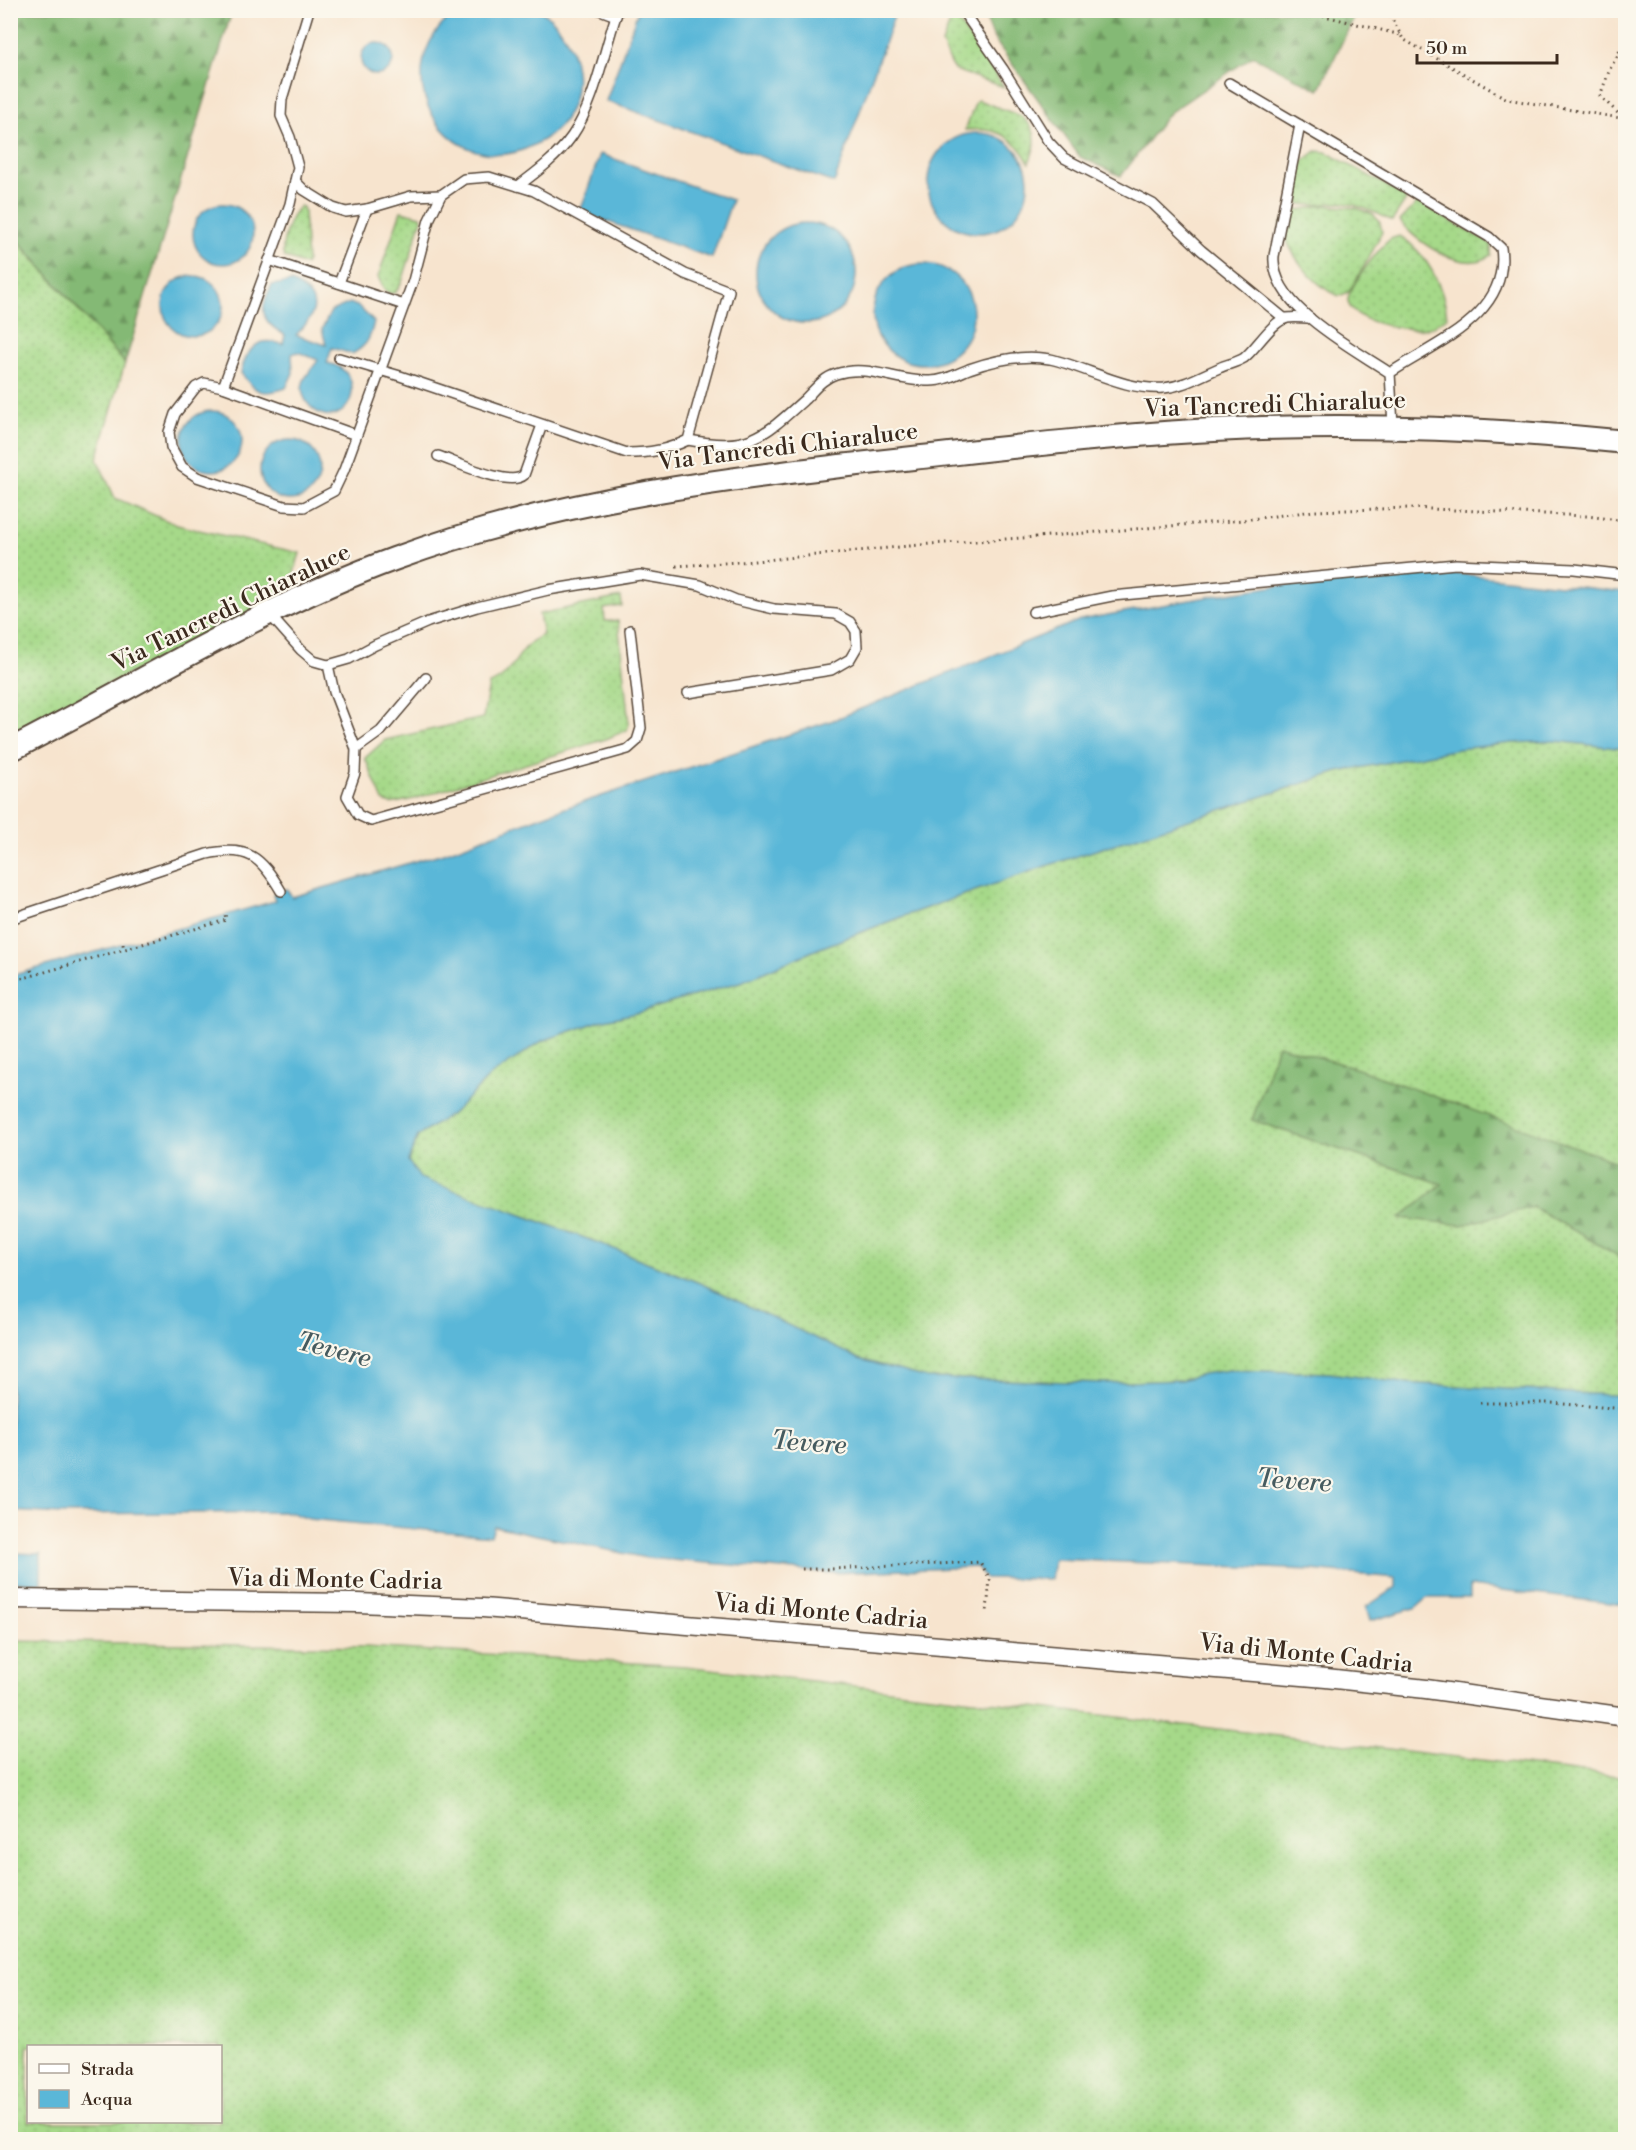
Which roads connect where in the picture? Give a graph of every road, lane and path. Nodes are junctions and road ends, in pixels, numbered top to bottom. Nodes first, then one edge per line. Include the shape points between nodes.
1 (309, 10) edge
2 (600, 10) edge
3 (962, 10) edge
4 (1312, 10) edge
5 (1387, 10) edge
6 (617, 13) edge
7 (1401, 35) junction
8 (1626, 39) edge
9 (1229, 83) dead end
10 (1625, 118) edge
11 (1300, 125) junction
12 (295, 181) junction
13 (518, 186) junction
14 (441, 195) junction
15 (367, 209) junction
16 (269, 260) junction
17 (339, 283) junction
18 (404, 305) junction
19 (1284, 318) junction
20 (1310, 318) junction
21 (339, 358) dead end
22 (380, 369) junction
23 (1390, 372) junction
24 (223, 387) junction
25 (542, 425) junction
26 (1393, 426) junction
27 (356, 435) junction
28 (688, 440) junction
29 (1626, 442) edge
30 (438, 456) dead end
31 (1626, 521) edge
32 (671, 566) dead end
33 (1626, 575) edge
34 (1034, 612) dead end
35 (269, 614) junction
36 (630, 630) dead end
37 (328, 665) junction
38 (426, 678) dead end
39 (688, 693) dead end
40 (356, 749) junction
41 (10, 750) edge
42 (281, 891) dead end
43 (225, 914) dead end
44 (10, 919) edge
45 (123, 944) dead end
46 (124, 950) junction
47 (31, 970) dead end
48 (33, 976) junction
49 (10, 982) edge
50 (1480, 1403) dead end
51 (1626, 1409) edge
52 (802, 1569) dead end
53 (10, 1599) edge
54 (987, 1611) dead end
55 (801, 1612) dead end
56 (849, 1612) dead end
57 (1626, 1717) edge

1 - 12 lane via 280,116 298,167
2 - 6 lane
3 - 19 lane via 1048,141 1064,158 1154,204 1201,250
4 - 7 path
5 - 7 path
6 - 13 lane via 585,112 572,136 540,170
7 - 10 path via 1507,99
8 - 10 path via 1600,96
9 - 11 lane
11 - 20 lane via 1273,263 1278,283
11 - 23 lane via 1490,237 1501,248 1500,275 1488,305 1467,324
12 - 15 lane via 333,208 346,212
12 - 16 lane
13 - 14 lane via 489,177 464,179
13 - 28 lane via 534,191 685,274 729,291
14 - 15 lane via 411,196
14 - 18 lane via 429,220
15 - 17 lane
16 - 17 lane
16 - 24 lane
17 - 18 lane
18 - 22 lane
19 - 20 lane
19 - 28 lane via 1238,361 1178,386 1135,386 1038,357 1000,361 930,381 874,371 840,372 822,381 780,422 752,440 726,444
20 - 23 lane
21 - 22 lane
22 - 25 lane
22 - 27 lane
23 - 26 lane
24 - 27 lane
24 - 27 lane via 204,383 196,387 175,414 169,432 176,459 197,477 284,506 304,507 334,491
25 - 28 lane via 627,453 667,450
25 - 30 lane via 520,479 497,477
26 - 29 street, Via Tancredi Chiaraluce
26 - 35 street, Via Tancredi Chiaraluce via 1170,433 797,470 660,490 571,507 459,537 367,570
31 - 32 path via 1410,508 1314,511
33 - 34 lane via 1456,564 1112,596
35 - 37 lane via 301,651
35 - 41 street, Via Tancredi Chiaraluce
36 - 40 lane via 640,728 637,741 628,749 371,821 358,815 347,796 355,773
37 - 39 lane via 428,622 477,607 548,590 640,575 700,585 736,600 774,609 836,614 856,631 857,647 850,659 831,670
37 - 40 lane
38 - 40 lane via 381,732
42 - 44 lane via 256,858 227,851 207,854
43 - 46 path via 226,920
45 - 46 path
46 - 48 path
47 - 48 path
48 - 49 path
50 - 51 path
52 - 54 path via 980,1562 990,1579
53 - 57 street, Via di Monte Cadria via 483,1608 1294,1675
55 - 56 path

